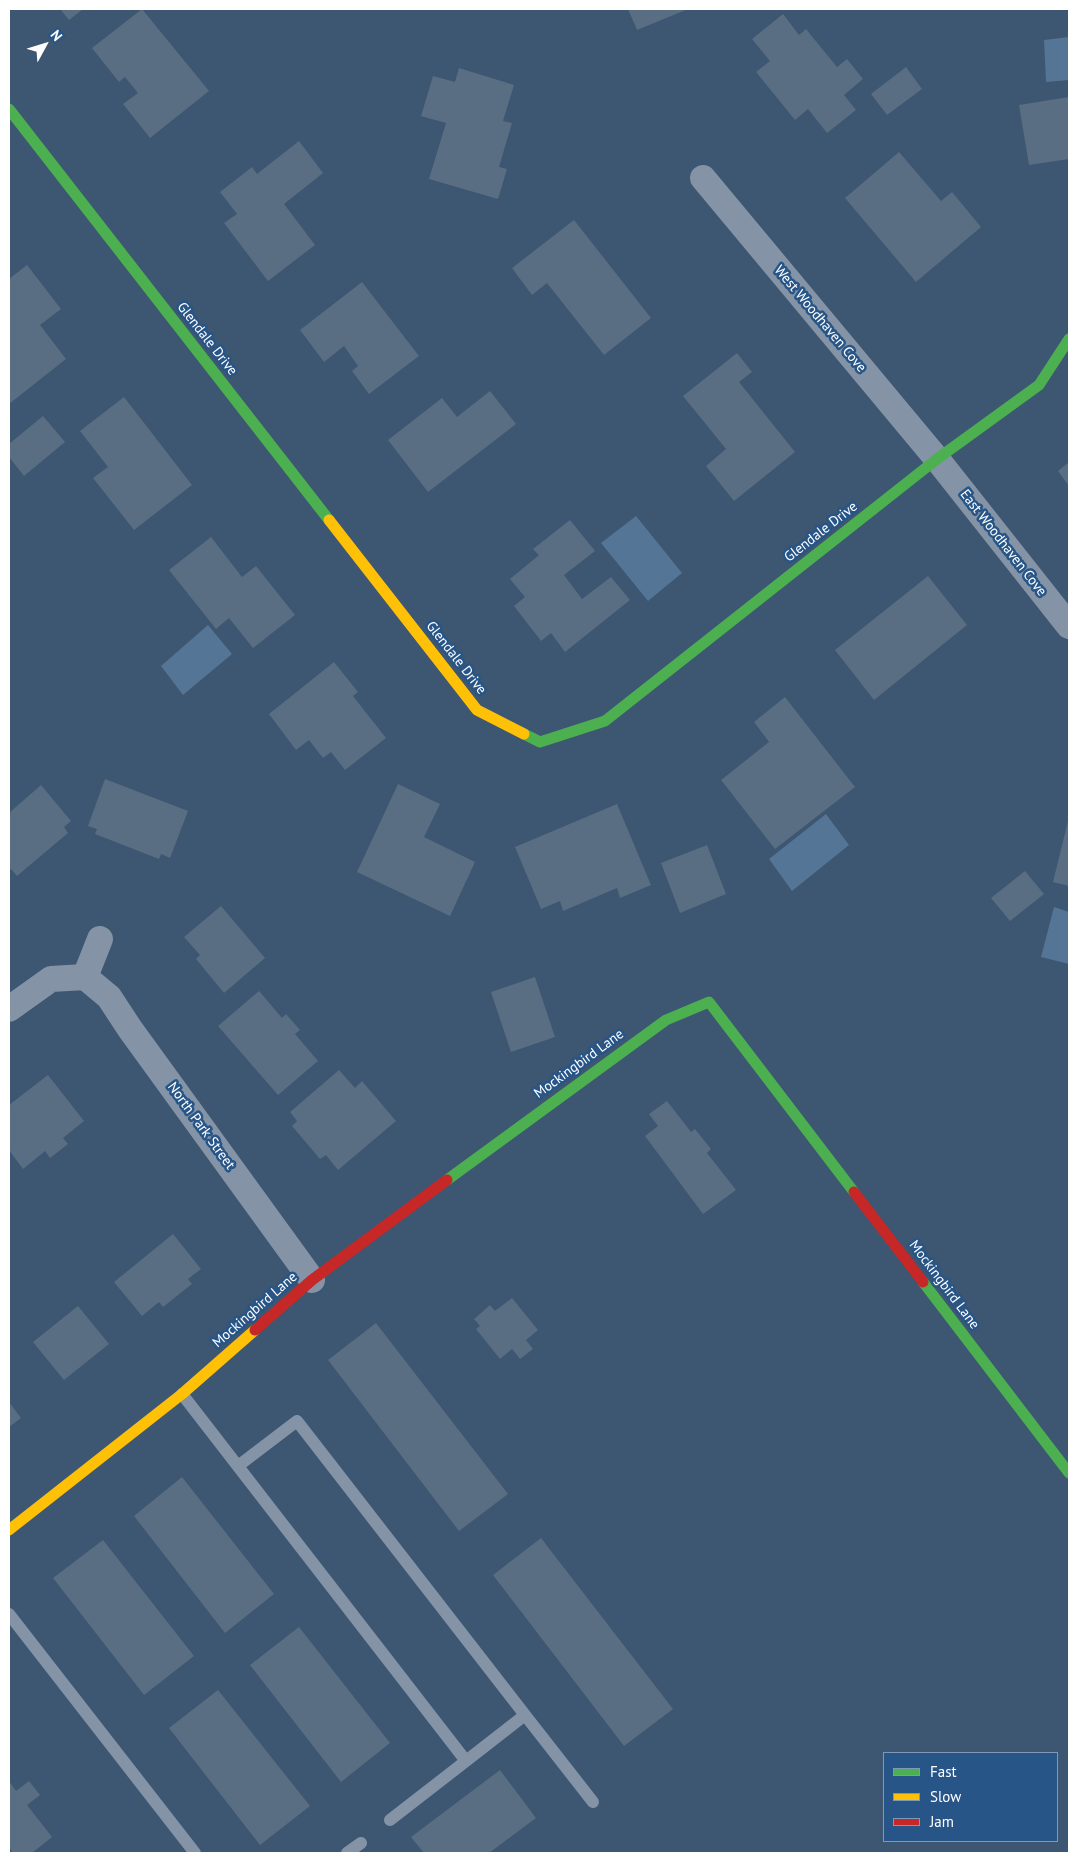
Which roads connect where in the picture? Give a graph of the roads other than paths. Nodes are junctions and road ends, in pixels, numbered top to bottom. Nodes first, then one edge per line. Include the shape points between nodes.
1 (9, 109) edge
2 (703, 178) dead end
3 (1069, 338) edge
4 (937, 460) junction
5 (1069, 626) edge
6 (100, 939) dead end
7 (85, 977) junction
8 (9, 1009) edge
9 (312, 1280) junction
10 (182, 1394) junction
11 (238, 1466) junction
12 (1069, 1473) edge
13 (9, 1530) edge
14 (9, 1614) edge
15 (525, 1715) junction
16 (466, 1761) junction
17 (593, 1802) dead end
18 (390, 1820) dead end
19 (360, 1842) dead end
20 (195, 1853) edge
21 (347, 1853) edge

1 - 4 street, Glendale Drive via 477,710 540,742 605,721
2 - 4 street, West Woodhaven Cove
3 - 4 street, Glendale Drive via 1039,384
4 - 5 street, East Woodhaven Cove
6 - 7 street
7 - 8 street via 51,979
7 - 9 street, North Park Street via 109,997
9 - 10 street, Mockingbird Lane
9 - 12 street, Mockingbird Lane via 614,1056 666,1020 709,1002
10 - 11 lane
10 - 13 street, Mockingbird Lane
11 - 15 lane via 297,1421
11 - 16 lane
14 - 20 lane
15 - 16 lane
15 - 17 lane
16 - 18 lane
19 - 21 lane

